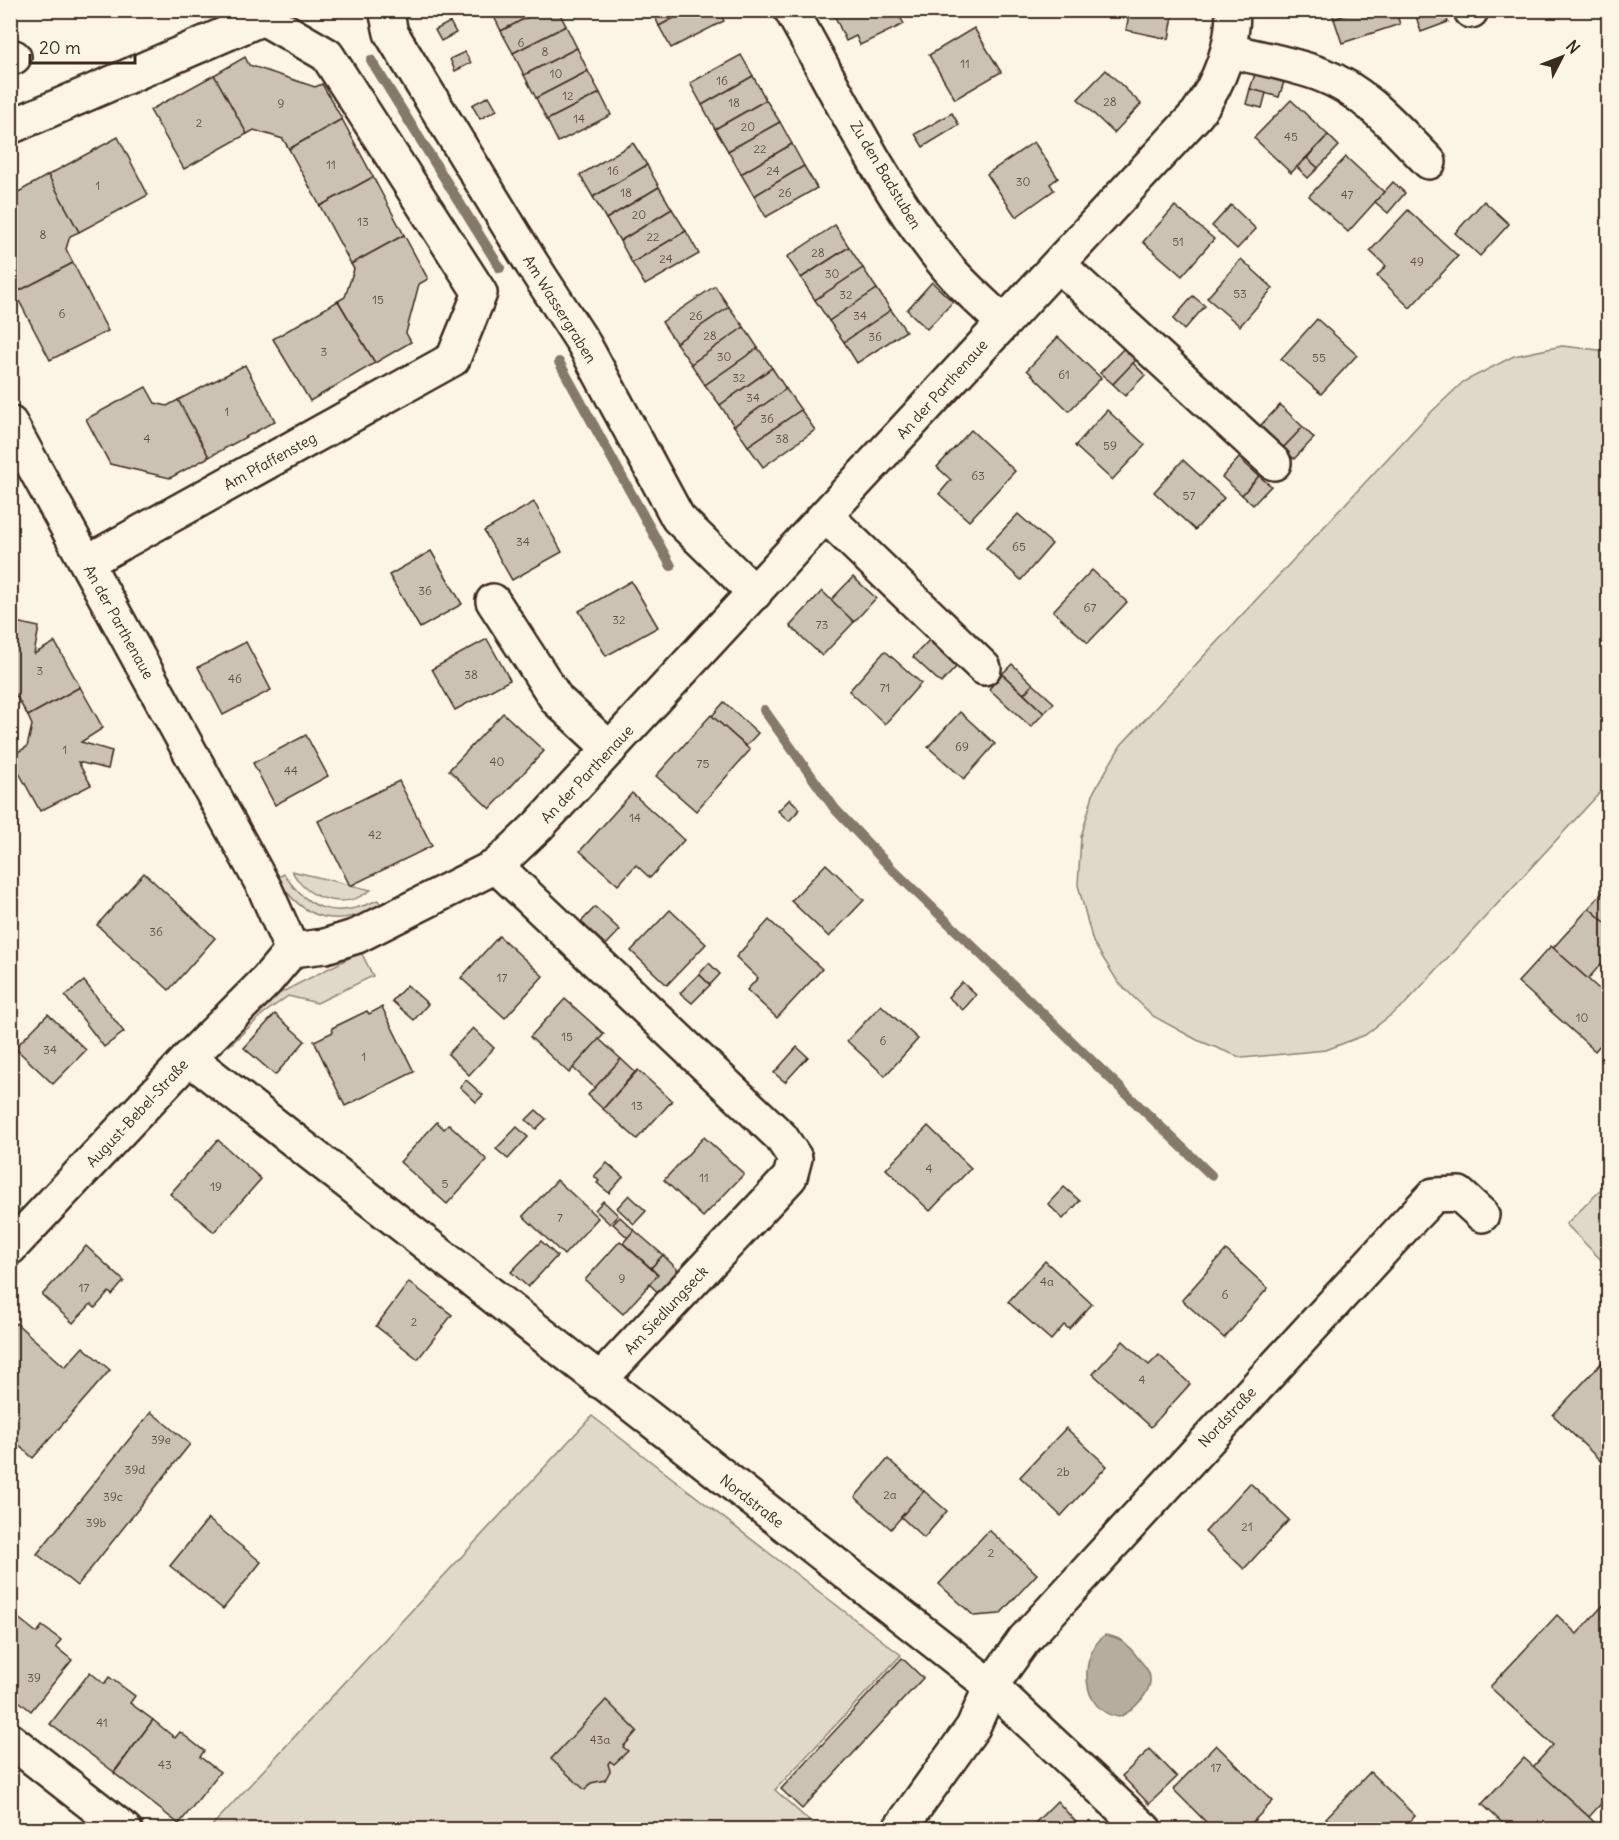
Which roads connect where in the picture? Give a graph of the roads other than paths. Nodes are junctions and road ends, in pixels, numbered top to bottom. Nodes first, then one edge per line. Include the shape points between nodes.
1 (386, 10) edge
2 (791, 10) edge
3 (1233, 10) edge
4 (261, 14) edge
5 (1228, 51) junction
6 (10, 127) edge
7 (1430, 162) dead end
8 (1059, 265) junction
9 (1003, 323) junction
10 (10, 423) edge
11 (1274, 463) dead end
12 (826, 516) junction
13 (87, 562) junction
14 (755, 593) junction
15 (493, 601) dead end
16 (984, 668) dead end
17 (610, 749) junction
18 (496, 866) junction
19 (292, 950) junction
20 (189, 1058) junction
21 (1482, 1215) dead end
22 (10, 1248) edge
23 (599, 1381) junction
24 (991, 1686) junction
25 (10, 1740) edge
26 (125, 1830) edge
27 (898, 1830) edge
28 (1145, 1830) edge

1 - 14 street, Am Wassergraben via 391,33 584,344 678,518
2 - 9 street, Zu den Badstuben via 924,237 949,269
3 - 5 street, An der Parthenaue
4 - 6 street
4 - 13 street, Am Pfaffensteg via 327,55 480,293 453,359
5 - 7 street via 1323,75 1374,108
5 - 8 street, An der Parthenaue via 1215,88 1197,114
8 - 9 street, An der Parthenaue
8 - 11 street
9 - 12 street, An der Parthenaue
10 - 13 street, An der Parthenaue
12 - 14 street, An der Parthenaue
12 - 16 street
13 - 19 street, An der Parthenaue via 265,889
14 - 17 street, An der Parthenaue
15 - 17 street via 558,700
17 - 18 street, An der Parthenaue
18 - 19 street, An der Parthenaue via 357,936 325,946
18 - 23 street, Am Siedlungseck via 781,1137 795,1158 790,1177
19 - 20 street, August-Bebel-Straße
20 - 22 street, August-Bebel-Straße
20 - 23 street
21 - 24 street, Nordstraße via 1459,1194 1434,1195 1023,1640
23 - 24 street, Nordstraße
24 - 27 street, Nordstraße via 973,1727
24 - 28 street, Nordstraße
25 - 26 street

